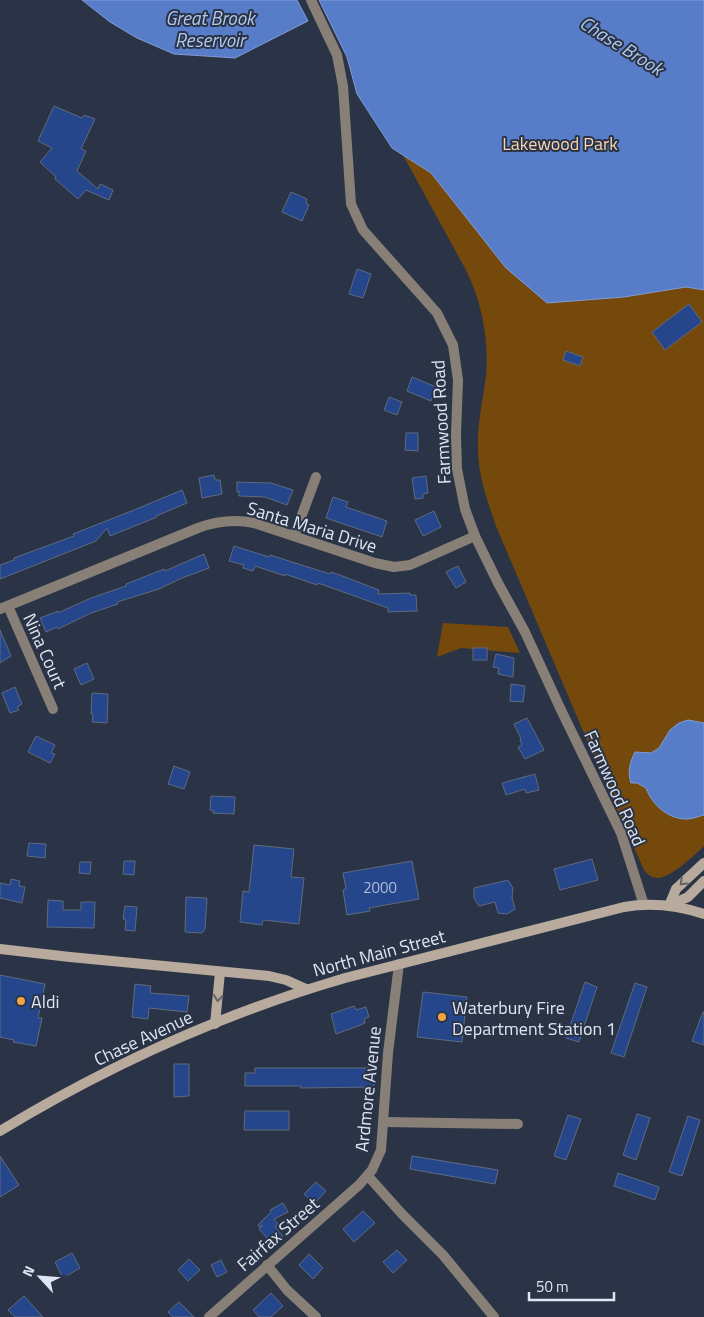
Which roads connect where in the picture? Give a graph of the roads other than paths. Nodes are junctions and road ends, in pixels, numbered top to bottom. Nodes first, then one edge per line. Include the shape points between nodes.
1 (311, 0) edge
2 (316, 477) dead end
3 (294, 536) junction
4 (475, 536) junction
5 (4, 608) edge
6 (53, 709) dead end
7 (704, 863) edge
8 (704, 881) edge
9 (644, 905) junction
10 (669, 906) junction
11 (704, 914) edge
12 (0, 948) edge
13 (399, 964) junction
14 (220, 972) junction
15 (306, 989) junction
16 (215, 1024) junction
17 (384, 1122) junction
18 (518, 1124) dead end
19 (0, 1131) edge
20 (368, 1176) junction
21 (267, 1265) junction
22 (209, 1317) edge
23 (316, 1317) edge
24 (494, 1317) edge

1 - 4 street, Farmwood Road via 337,55 343,86 351,204 363,230 437,314 453,345 458,380 457,469 465,509
2 - 3 street
3 - 4 street, Santa Maria Drive via 394,567 416,562
3 - 5 street, Santa Maria Drive via 245,521 218,522
4 - 9 street, Farmwood Road via 526,632 621,833
5 - 6 street, Nina Court
7 -> 10 main road via 676,889
8 - 10 main road via 688,897
9 - 10 main road, North Main Street
9 - 13 main road, North Main Street
10 - 11 main road, North Main Street
12 - 14 main road, North Main Street
13 - 15 main road, North Main Street
13 - 17 street, Ardmore Avenue via 388,1053
14 - 15 main road, North Main Street via 278,978
14 -> 16 main road
15 - 16 main road, Chase Avenue
16 - 19 main road, Chase Avenue via 101,1076
17 - 18 street
17 - 20 street, Ardmore Avenue via 378,1158
20 - 21 street, Fairfax Street
20 - 24 street, Ardmore Avenue via 443,1255
21 - 22 street, Fairfax Street
21 - 23 street via 287,1290

